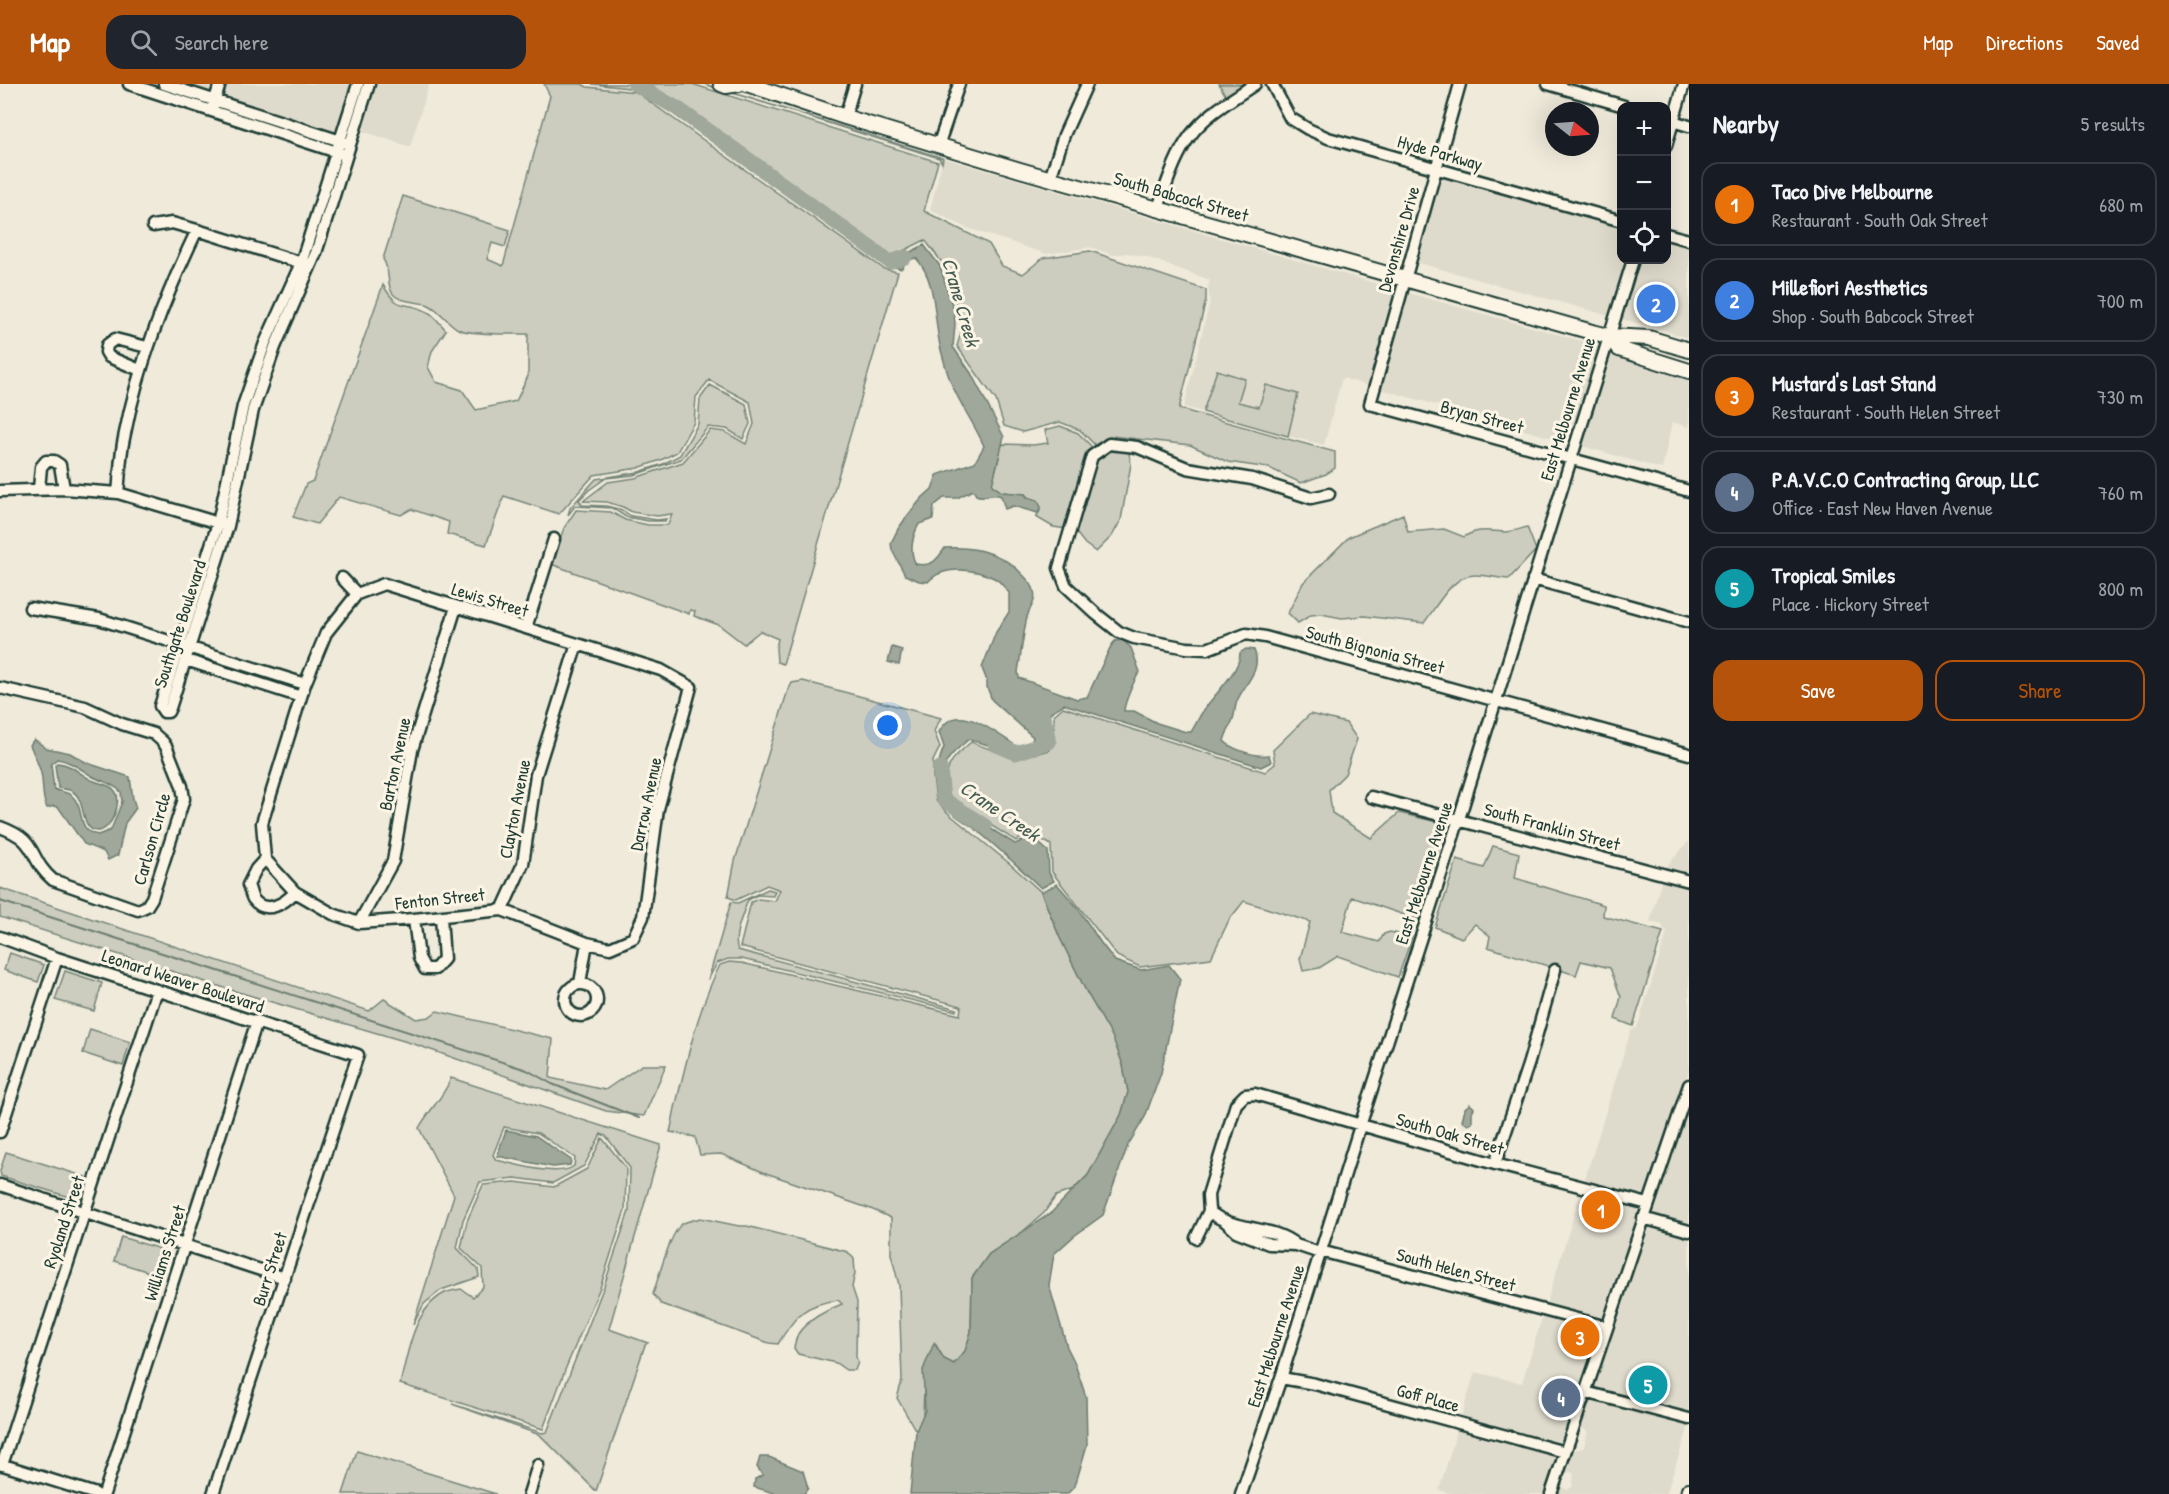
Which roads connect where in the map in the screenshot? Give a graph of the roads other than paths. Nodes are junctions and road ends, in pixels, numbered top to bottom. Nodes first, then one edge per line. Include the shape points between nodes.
1 (129, 84) edge
2 (164, 84) edge
3 (220, 84) edge
4 (358, 84) edge
5 (369, 84) edge
6 (721, 84) edge
7 (739, 84) edge
8 (747, 84) edge
9 (855, 84) edge
10 (959, 84) edge
11 (1087, 84) edge
12 (1255, 84) edge
13 (1272, 84) edge
14 (1460, 84) edge
15 (1548, 84) edge
16 (1684, 84) edge
17 (142, 86) edge
18 (184, 91) edge
19 (1617, 104) edge
20 (213, 105) junction
21 (844, 117) junction
22 (1671, 117) edge
23 (1671, 120) edge
24 (1689, 126) edge
25 (311, 137) junction
26 (346, 142) junction
27 (938, 146) junction
28 (342, 153) junction
29 (1436, 169) junction
30 (1050, 179) junction
31 (1158, 208) junction
32 (1617, 220) edge
33 (153, 226) dead end
34 (197, 230) junction
35 (1671, 235) edge
36 (1689, 240) edge
37 (1632, 264) edge
38 (306, 265) junction
39 (1405, 279) junction
40 (1608, 336) junction
41 (147, 348) junction
42 (1689, 350) edge
43 (140, 369) junction
44 (1689, 371) edge
45 (1370, 404) joint
46 (1570, 458) junction
47 (39, 489) junction
48 (64, 489) junction
49 (0, 491) edge
50 (1689, 491) edge
51 (118, 493) junction
52 (1329, 494) dead end
53 (223, 524) junction
54 (554, 539) dead end
55 (342, 578) dead end
56 (1533, 579) junction
57 (357, 594) junction
58 (30, 608) dead end
59 (456, 608) junction
60 (1689, 622) edge
61 (526, 628) junction
62 (577, 644) junction
63 (186, 646) junction
64 (186, 660) junction
65 (661, 670) joint
66 (305, 684) junction
67 (0, 688) edge
68 (301, 697) junction
69 (1496, 700) junction
70 (1689, 754) edge
71 (1371, 796) dead end
72 (1459, 819) junction
73 (0, 827) edge
74 (265, 859) junction
75 (1689, 882) edge
76 (295, 892) junction
77 (502, 910) junction
78 (441, 917) junction
79 (414, 920) junction
80 (359, 922) junction
81 (0, 937) edge
82 (587, 943) junction
83 (610, 948) joint
84 (57, 958) junction
85 (1555, 970) dead end
86 (580, 983) dead end
87 (157, 990) junction
88 (256, 1021) junction
89 (357, 1055) joint
90 (1689, 1085) edge
91 (1360, 1126) junction
92 (0, 1132) edge
93 (1495, 1164) junction
94 (0, 1185) edge
95 (1648, 1204) junction
96 (1209, 1211) junction
97 (85, 1213) junction
98 (1643, 1218) junction
99 (1689, 1231) edge
100 (1196, 1238) dead end
101 (185, 1246) junction
102 (1320, 1253) junction
103 (285, 1278) junction
104 (1607, 1327) junction
105 (1281, 1378) junction
106 (1585, 1392) junction
107 (1689, 1419) edge
108 (1565, 1452) junction
109 (1, 1464) edge
110 (538, 1465) dead end
111 (96, 1494) edge
112 (104, 1494) edge
113 (213, 1494) edge
114 (529, 1494) edge
115 (1241, 1494) edge
116 (1551, 1494) edge

1 - 17 street
2 - 18 street
3 - 20 street
4 - 26 street, Southgate Boulevard
5 - 26 street, Southgate Boulevard
6 - 7 main road
8 - 21 main road, South Babcock Street
9 - 21 street
10 - 27 street
11 - 30 street
12 - 31 street via 1192,134 1174,165
13 - 29 street, Hyde Parkway via 1290,118 1308,129
14 - 29 street, Devonshire Drive
15 - 19 street
16 - 22 street
17 - 18 street
18 - 20 street
20 - 25 street
21 - 27 main road, South Babcock Street
23 - 24 street
25 - 26 street
25 - 28 street
26 - 28 street, Southgate Boulevard
27 - 30 main road, South Babcock Street
28 - 38 street, Southgate Boulevard
29 - 32 street, Hyde Parkway
29 - 39 street, Devonshire Drive
30 - 31 main road, South Babcock Street
31 - 39 main road, South Babcock Street
33 - 34 street via 172,223
34 - 38 street
34 - 41 street
35 - 36 street
37 - 40 street, East Melbourne Avenue
38 - 53 street, Southgate Boulevard via 253,410
39 - 40 main road, South Babcock Street
39 - 45 street, Devonshire Drive
40 - 42 main road, South Babcock Street via 1649,338
40 - 44 main road, South Babcock Street via 1619,350
40 - 46 street, East Melbourne Avenue
41 - 43 street
41 - 43 street via 115,339 107,345 109,357
43 - 51 street via 123,439
45 - 46 street, Bryan Street
46 - 50 street, Bryan Street
46 - 56 street, East Melbourne Avenue
47 - 48 street
47 - 48 street via 41,467 51,460 60,465
47 - 49 street
48 - 51 street
51 - 53 street
52 - 69 street, South Bignonia Street via 1311,498 1252,479 1187,468 1137,447 1109,444 1092,456 1059,568 1066,586 1119,632 1134,638 1207,649 1246,634
53 - 63 street, Southgate Boulevard
54 - 61 street
55 - 57 street
56 - 60 street
56 - 69 street, East Melbourne Avenue
57 - 59 street, Lewis Street via 384,584
57 - 66 street via 326,633
58 - 63 street via 99,619
59 - 61 street, Lewis Street
59 - 80 street, Barton Avenue via 412,750 393,861
61 - 62 street, Lewis Street
62 - 65 street, Lewis Street
62 - 77 street, Clayton Avenue via 536,775 523,864
63 - 64 street
63 - 64 street, Southgate Boulevard via 160,706 164,712 171,708
63 - 66 street
64 - 68 street
65 - 83 street, Darrow Avenue via 695,686 658,809 643,917 633,938
66 - 68 street
67 - 73 street, Carlson Circle via 85,707 154,734 167,748 184,799 152,898 138,910 53,880 45,874 25,839
68 - 74 street via 262,823
69 - 70 street, South Bignonia Street
69 - 72 street, East Melbourne Avenue
71 - 72 street, South Franklin Street
72 - 75 street, South Franklin Street
72 - 91 street, East Melbourne Avenue
74 - 76 street, Fenton Street
74 - 76 street via 248,885 254,900 265,908 278,906
76 - 80 street, Fenton Street via 333,914
77 - 78 street, Fenton Street
77 - 82 street, Fenton Street
78 - 79 street, Fenton Street
78 - 79 street via 444,960 435,969 425,969 419,958
79 - 80 street, Fenton Street
81 - 84 street, Leonard Weaver Boulevard
82 - 83 street, Fenton Street
82 - 86 street
84 - 87 street, Leonard Weaver Boulevard
84 - 92 street
85 - 93 street
87 - 88 street, Leonard Weaver Boulevard
87 - 97 street, Ryoland Street
88 - 89 street, Leonard Weaver Boulevard
88 - 101 street, Williams Street
89 - 103 street, Burr Street
90 - 95 street
91 - 93 street, South Oak Street
91 - 96 street, South Oak Street via 1255,1094 1245,1095 1236,1104 1208,1195
91 - 102 street, East Melbourne Avenue
93 - 95 street, South Oak Street
94 - 97 street
95 - 98 street
96 - 100 street
96 - 102 street, South Helen Street via 1217,1218 1268,1232
97 - 101 street
97 - 109 street, Ryoland Street
98 - 99 street
98 - 104 street
101 - 103 street
101 - 112 street, Williams Street
102 - 104 street, South Helen Street
102 - 105 street, East Melbourne Avenue
103 - 113 street, Burr Street
104 - 106 street
105 - 108 street, Goff Place
105 - 115 street, East Melbourne Avenue
106 - 107 street
106 - 108 street
108 - 116 street
109 - 111 street
110 - 114 street

